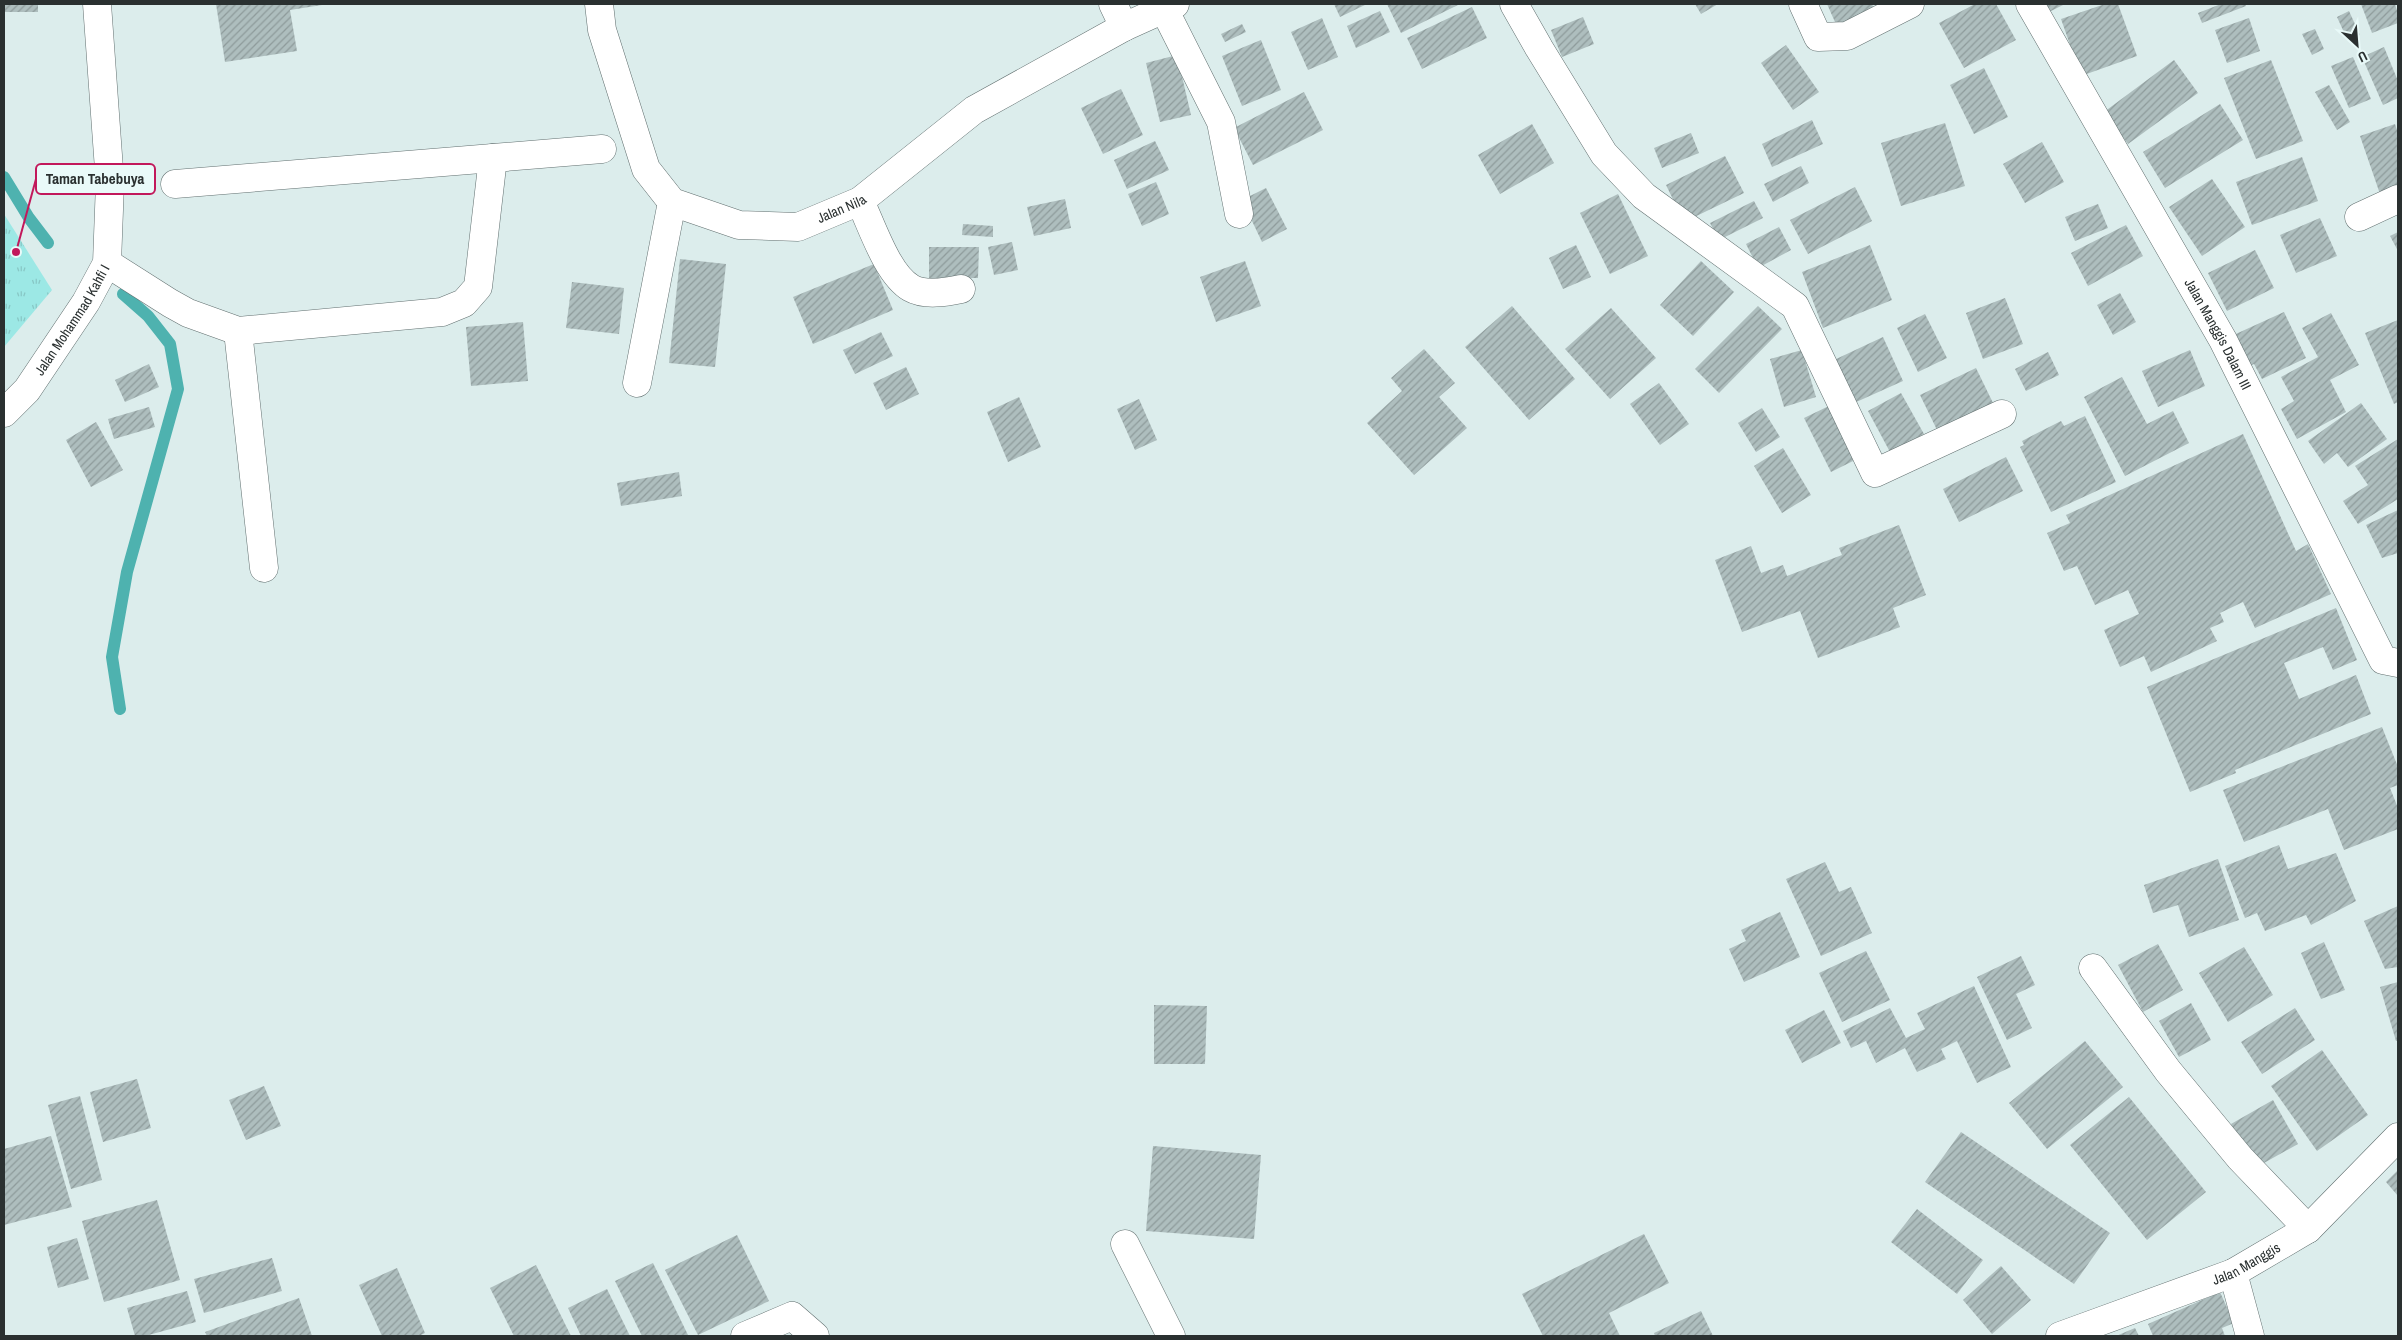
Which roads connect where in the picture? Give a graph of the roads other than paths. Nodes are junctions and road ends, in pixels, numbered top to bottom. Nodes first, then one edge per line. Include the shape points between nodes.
1 (96, 4) edge
2 (599, 4) edge
3 (1514, 4) edge
4 (1803, 4) edge
5 (1910, 4) edge
6 (2030, 4) edge
7 (1169, 6) edge
8 (1119, 16) edge
9 (602, 149) dead end
10 (492, 158) junction
11 (175, 184) dead end
12 (2398, 199) edge
13 (860, 201) junction
14 (672, 202) junction
15 (1239, 214) dead end
16 (2359, 217) dead end
17 (107, 262) junction
18 (961, 289) dead end
19 (238, 331) junction
20 (637, 383) dead end
21 (4, 414) edge
22 (2002, 414) dead end
23 (264, 568) dead end
24 (2398, 663) edge
25 (2093, 968) dead end
26 (2398, 1137) edge
27 (2308, 1229) junction
28 (1125, 1244) dead end
29 (2233, 1274) junction
30 (745, 1336) edge
31 (815, 1336) edge
32 (1171, 1336) edge
33 (2060, 1336) edge
34 (2250, 1336) edge

1 - 17 street, Jalan Mohammad Kahfi I via 110,183
2 - 14 street via 602,30 646,169
3 - 22 street via 1604,154 1617,168 1644,196 1795,306 1875,473
4 - 5 street via 1818,37 1847,36
6 - 24 street, Jalan Manggis Dalam III via 2223,340 2383,660
7 - 8 street, Jalan Nila
7 - 15 street via 1221,122
8 - 13 street, Jalan Nila via 974,110
9 - 10 street
10 - 11 street
10 - 19 street via 478,287 464,303 442,312
12 - 16 street
13 - 14 street, Jalan Nila via 798,227 739,225
13 - 18 street via 893,271 912,288 941,293
14 - 20 street
17 - 19 street via 170,304
17 - 21 street, Jalan Mohammad Kahfi I via 86,302 27,390
19 - 23 street
25 - 27 street via 2198,1108 2240,1158
26 - 27 street, Jalan Manggis
27 - 29 street, Jalan Manggis
28 - 32 street
29 - 33 street, Jalan Manggis
29 - 34 street
30 - 31 street via 792,1316

